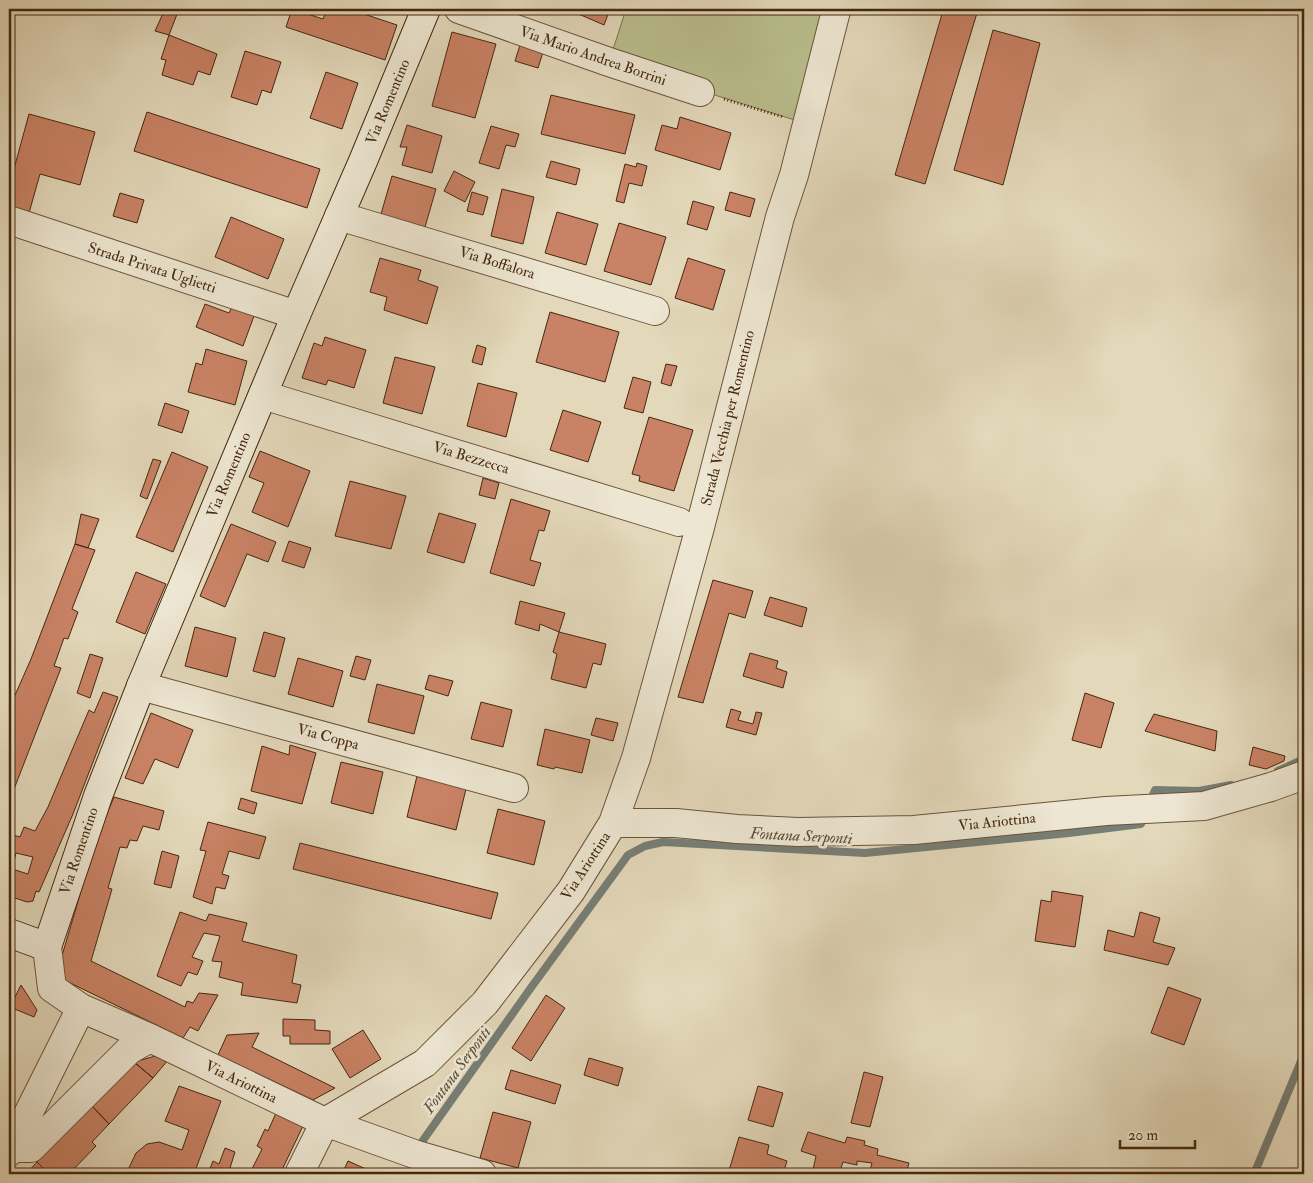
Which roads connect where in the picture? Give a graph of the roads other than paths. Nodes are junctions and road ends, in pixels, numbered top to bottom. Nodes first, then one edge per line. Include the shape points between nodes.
1 (426, 9) edge
2 (459, 9) edge
3 (836, 11) dead end
4 (700, 92) road end
5 (339, 216) junction
6 (9, 220) edge
7 (655, 311) dead end
8 (296, 315) junction
9 (263, 395) junction
10 (679, 522) dead end
11 (141, 686) junction
12 (1304, 775) edge
13 (514, 788) dead end
14 (613, 823) junction
15 (9, 933) edge
16 (46, 947) junction
17 (81, 1008) junction
18 (150, 1038) junction
19 (325, 1122) junction
20 (10, 1150) edge
21 (415, 1165) edge
22 (300, 1174) edge
23 (482, 1174) edge

1 - 5 street, Via Romentino
2 - 4 street, Via Mario Andrea Borrini
3 - 14 street, Strada Vecchia per Romentino via 696,540 636,758
5 - 7 street, Via Boffalora
5 - 8 street, Via Romentino
6 - 8 street, Strada Privata Uglietti
8 - 9 street, Via Romentino
9 - 10 street, Via Bezzecca
9 - 11 street, Via Romentino
11 - 13 street, Via Coppa
11 - 16 street, Via Romentino via 98,796
12 - 14 street, Via Ariottina via 1204,806 914,830 798,832 676,823
14 - 19 street, Via Ariottina via 571,891 486,1003 425,1063
15 - 16 street
16 - 17 street, Via Ariottina via 52,988
17 - 18 street, Via Ariottina
17 - 20 street
18 - 19 street, Via Ariottina
18 - 20 street via 129,1050 31,1148
19 - 21 street
19 - 22 street
21 - 23 street

